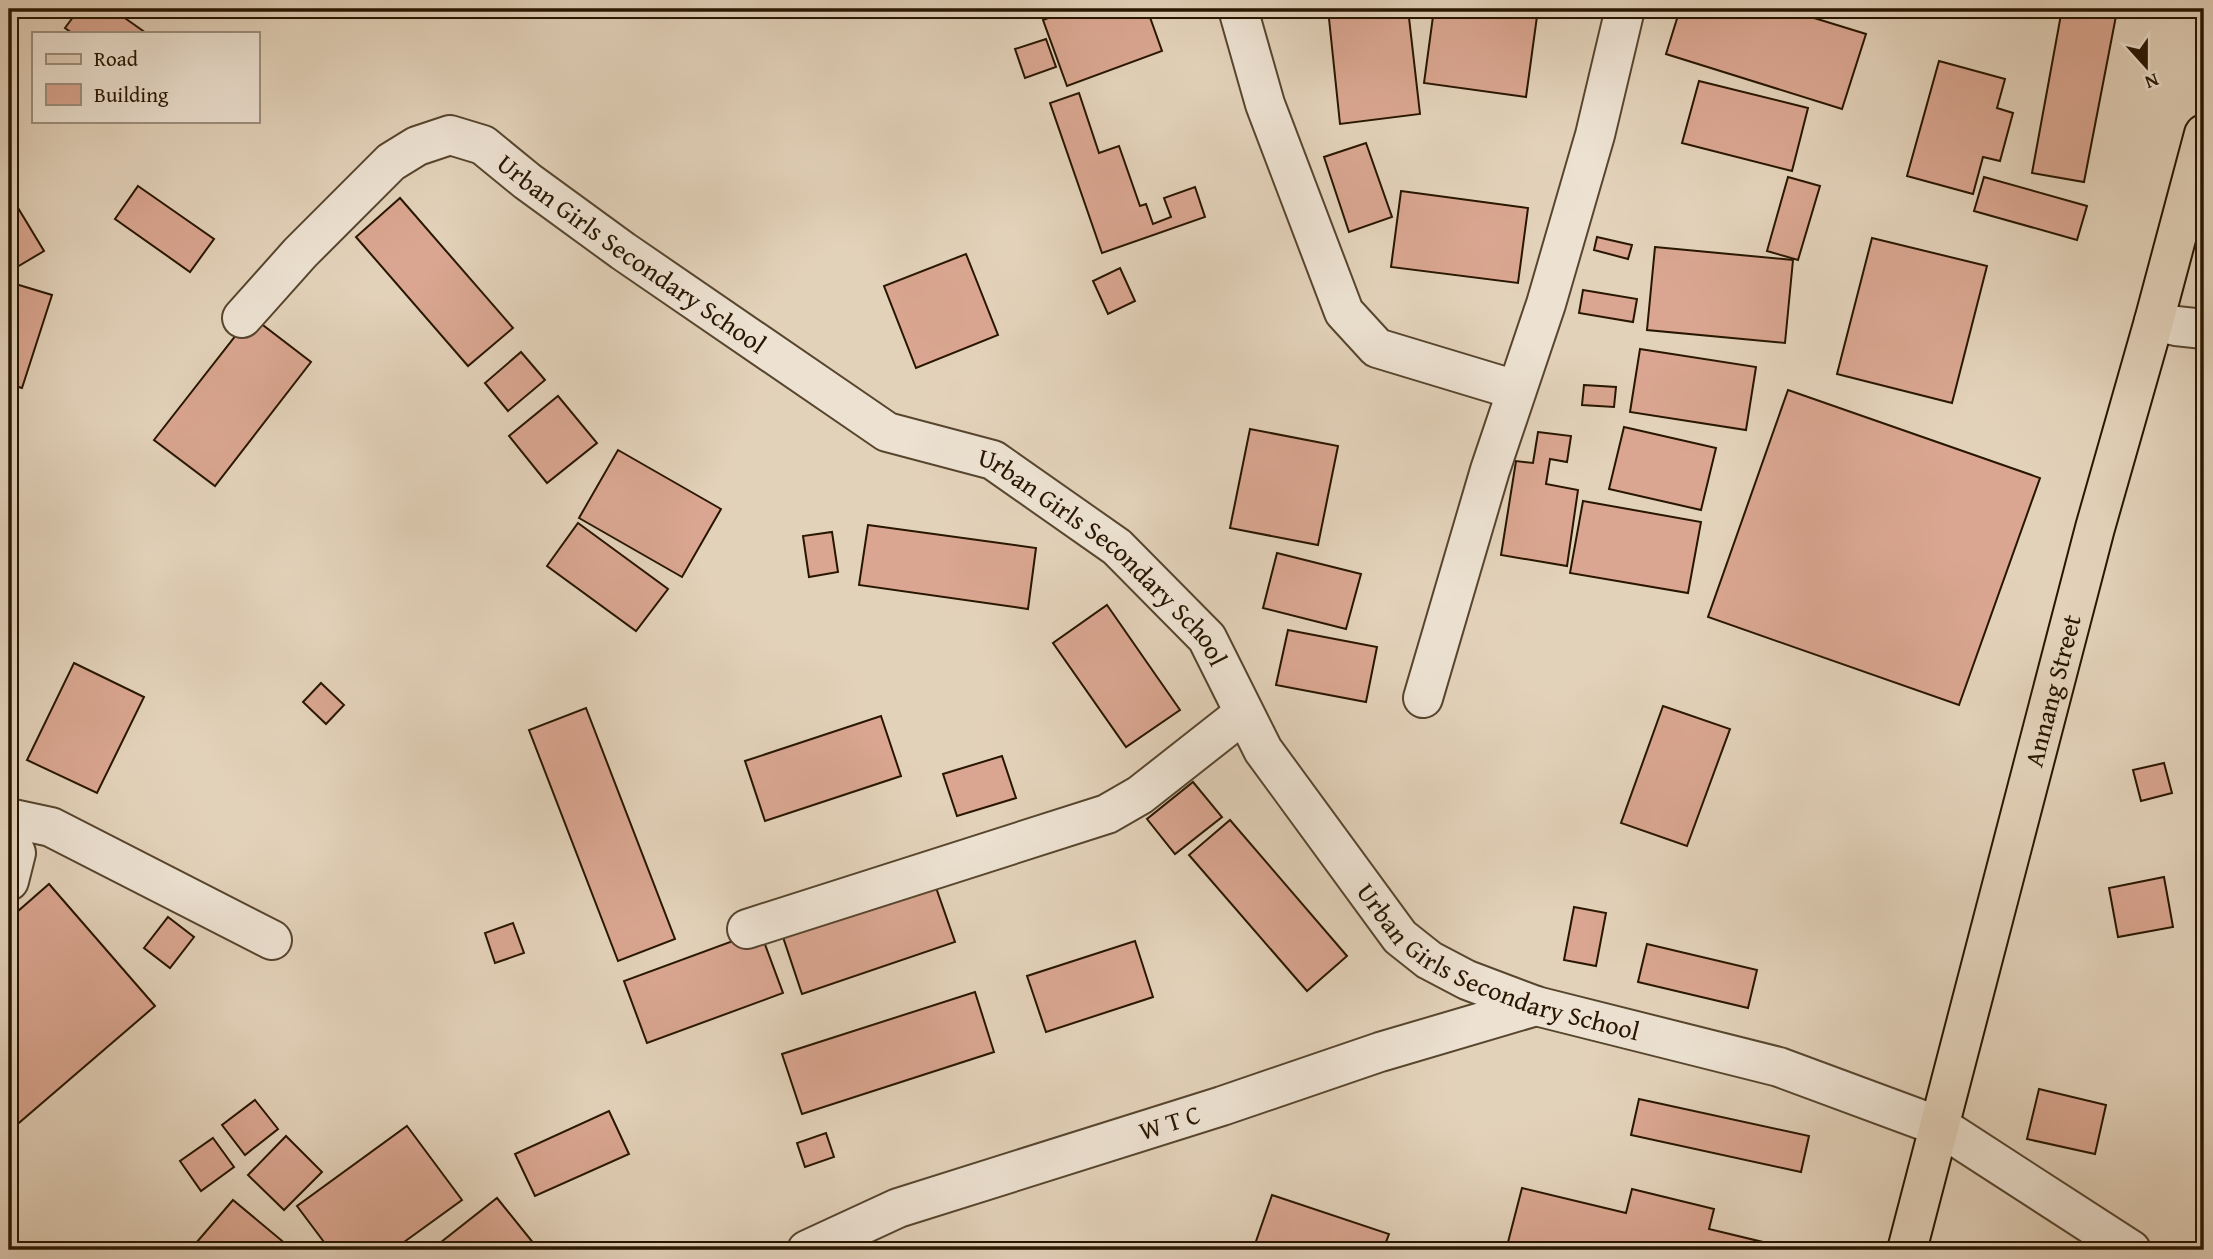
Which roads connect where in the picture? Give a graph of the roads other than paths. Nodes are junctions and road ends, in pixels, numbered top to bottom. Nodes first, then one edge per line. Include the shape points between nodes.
1 (1238, 9) edge
2 (1625, 9) edge
3 (2204, 134) edge
4 (242, 318) dead end
5 (2154, 321) junction
6 (2204, 329) edge
7 (1516, 390) junction
8 (1423, 698) dead end
9 (1243, 714) junction
10 (11, 847) edge
11 (747, 929) dead end
12 (272, 940) dead end
13 (1536, 1006) junction
14 (1941, 1126) junction
15 (807, 1250) edge
16 (1907, 1250) edge
17 (2131, 1250) edge

1 - 7 street via 1265,104 1344,312 1377,348
2 - 7 street via 1595,135
3 - 5 main road, Annang Street
4 - 9 street, Urban Girls Secondary School via 391,162 417,146 450,135 483,145 623,251 887,432 993,460 1117,547 1207,638
5 - 6 street
5 - 14 main road, Annang Street via 2095,527
7 - 8 street
9 - 11 street via 1140,795 1107,814
9 - 13 street, Urban Girls Secondary School via 1263,750 1400,937 1466,980
10 - 12 street via 51,827
13 - 14 street, Urban Girls Secondary School via 1779,1067
13 - 15 street, W T C via 898,1208
14 - 16 main road, Annang Street
14 - 17 street, Urban Girls Secondary School

